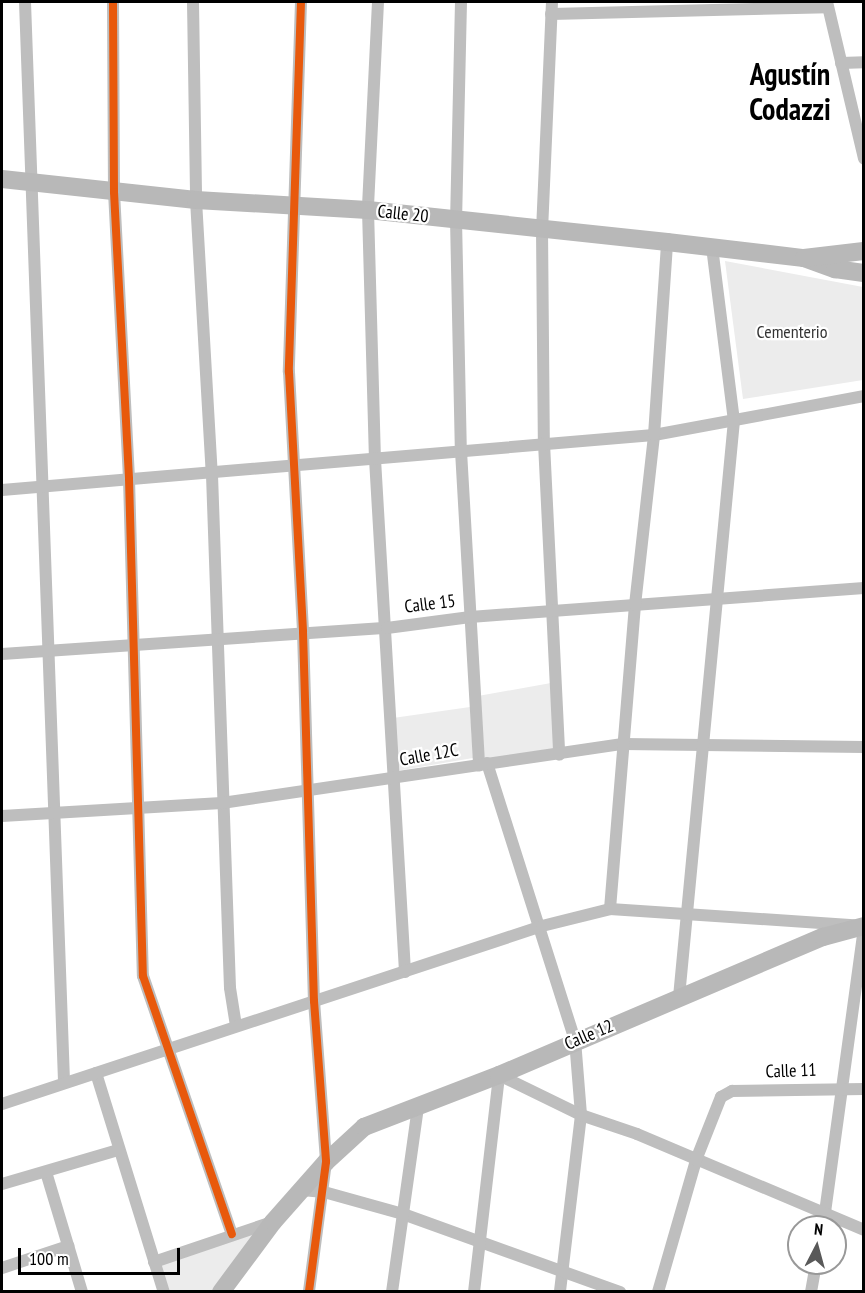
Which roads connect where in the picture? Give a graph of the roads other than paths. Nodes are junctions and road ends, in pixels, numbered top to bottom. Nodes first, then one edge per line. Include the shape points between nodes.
1 (25, 2) edge
2 (113, 2) edge
3 (193, 2) edge
4 (301, 2) edge
5 (378, 2) edge
6 (461, 2) edge
7 (827, 4) edge
8 (551, 8) edge
9 (864, 62) edge
10 (841, 63) junction
11 (864, 159) edge
12 (2, 179) edge
13 (34, 182) junction
14 (114, 192) junction
15 (196, 200) junction
16 (294, 207) junction
17 (368, 210) junction
18 (456, 219) junction
19 (542, 229) junction
20 (667, 242) junction
21 (712, 248) junction
22 (864, 251) edge
23 (804, 258) junction
24 (864, 273) edge
25 (864, 396) edge
26 (734, 421) junction
27 (654, 435) junction
28 (544, 443) junction
29 (461, 451) junction
30 (375, 459) junction
31 (294, 467) junction
32 (212, 475) junction
33 (129, 479) junction
34 (44, 487) junction
35 (2, 490) edge
36 (864, 588) edge
37 (718, 597) junction
38 (635, 605) junction
39 (552, 612) junction
40 (470, 617) junction
41 (387, 628) junction
42 (303, 632) junction
43 (217, 639) junction
44 (132, 642) junction
45 (47, 651) junction
46 (2, 654) edge
47 (706, 743) junction
48 (623, 744) junction
49 (864, 747) edge
50 (559, 755) junction
51 (483, 764) junction
52 (392, 779) junction
53 (308, 789) junction
54 (222, 803) junction
55 (140, 811) junction
56 (55, 815) junction
57 (2, 816) edge
58 (610, 909) junction
59 (685, 914) junction
60 (542, 926) junction
61 (864, 927) edge
62 (405, 972) junction
63 (679, 997) junction
64 (314, 1000) junction
65 (236, 1026) junction
66 (575, 1040) junction
67 (169, 1050) junction
68 (96, 1073) junction
69 (499, 1075) junction
70 (64, 1081) junction
71 (842, 1088) junction
72 (864, 1089) edge
73 (2, 1104) edge
74 (418, 1107) junction
75 (581, 1115) junction
76 (118, 1150) junction
77 (696, 1160) junction
78 (326, 1162) junction
79 (46, 1172) junction
80 (2, 1184) edge
81 (302, 1190) junction
82 (324, 1192) junction
83 (403, 1214) junction
84 (825, 1214) junction
85 (273, 1222) junction
86 (864, 1230) edge
87 (232, 1234) junction
88 (481, 1245) junction
89 (68, 1246) junction
90 (154, 1262) junction
91 (2, 1268) edge
92 (563, 1272) junction
93 (814, 1275) edge
94 (82, 1292) edge
95 (164, 1292) edge
96 (221, 1292) edge
97 (309, 1292) edge
98 (392, 1292) edge
99 (474, 1292) edge
100 (560, 1292) edge
101 (620, 1292) edge
102 (658, 1292) edge
103 (811, 1292) edge

1 - 13 street
2 - 14 street
3 - 15 street
4 - 16 street
5 - 17 street
6 - 18 street
7 - 8 street
7 - 10 street
8 - 19 street
9 - 10 street
10 - 11 street
12 - 13 street, Calle 20
13 - 14 street, Calle 20
13 - 34 street
14 - 15 street, Calle 20
14 - 33 street
15 - 16 street, Calle 20
15 - 32 street
16 - 17 street, Calle 20
16 - 31 street via 289,372
17 - 18 street, Calle 20
17 - 30 street
18 - 19 street, Calle 20
18 - 29 street
19 - 20 street, Calle 20
19 - 28 street
20 - 21 street, Calle 20
20 - 27 street
21 - 23 street, Calle 20
21 - 26 street
22 - 23 street, Calle 20
23 - 24 street, Calle 20 via 835,269
25 - 26 street
26 - 27 street
26 - 37 street
27 - 28 street
27 - 38 street
28 - 29 street
28 - 39 street
29 - 30 street
29 - 40 street
30 - 31 street
30 - 41 street
31 - 32 street
31 - 42 street
32 - 33 street
32 - 43 street
33 - 34 street
33 - 44 street
34 - 35 street
34 - 45 street
36 - 37 street, Calle 15
37 - 38 street, Calle 15
37 - 47 street
38 - 39 street, Calle 15
38 - 48 street
39 - 40 street, Calle 15
39 - 50 street
40 - 41 street, Calle 15
40 - 51 street
41 - 42 street, Calle 15
41 - 52 street
42 - 43 street, Calle 15
42 - 53 street
43 - 44 street, Calle 15
43 - 54 street
44 - 45 street, Calle 15
44 - 55 street
45 - 46 street, Calle 15
45 - 56 street
47 - 48 street, Calle 12C
47 - 49 street, Calle 12C
47 - 59 street
48 - 50 street, Calle 12C
48 - 58 street
50 - 51 street, Calle 12C
51 - 52 street, Calle 12C
51 - 60 street
52 - 53 street, Calle 12C
52 - 62 street
53 - 54 street, Calle 12C
53 - 64 street
54 - 55 street, Calle 12C
54 - 65 street via 230,988
55 - 56 street, Calle 12C
55 - 67 street via 143,976
56 - 57 street, Calle 12C
56 - 70 street
58 - 59 street
58 - 60 street
59 - 61 street
59 - 63 street
60 - 62 street
60 - 66 street
61 - 63 street, Calle 12 via 823,937
61 - 71 street
62 - 64 street
63 - 66 street, Calle 12
64 - 65 street
64 - 78 street
65 - 67 street
66 - 69 street, Calle 12
66 - 75 street
67 - 68 street
67 - 87 street
68 - 70 street
68 - 76 street
69 - 74 street, Calle 12
69 - 75 street
69 - 88 street
70 - 73 street
71 - 72 street, Calle 11
71 - 77 street, Calle 11 via 732,1091 721,1097
71 - 84 street
74 - 78 street, Calle 12 via 364,1127
74 - 83 street
75 - 77 street
75 - 92 street
76 - 79 street
76 - 90 street
77 - 84 street
77 - 102 street
78 - 81 street, Calle 12
78 - 82 street
79 - 80 street
79 - 89 street
81 - 82 street
81 - 85 street, Calle 12
82 - 83 street
82 - 97 street
83 - 88 street
83 - 98 street
84 - 86 street
85 - 87 street
85 - 96 street, Calle 12
87 - 90 street
88 - 92 street
88 - 99 street
89 - 91 street
89 - 94 street
90 - 95 street
92 - 100 street
92 - 101 street
93 - 103 street

